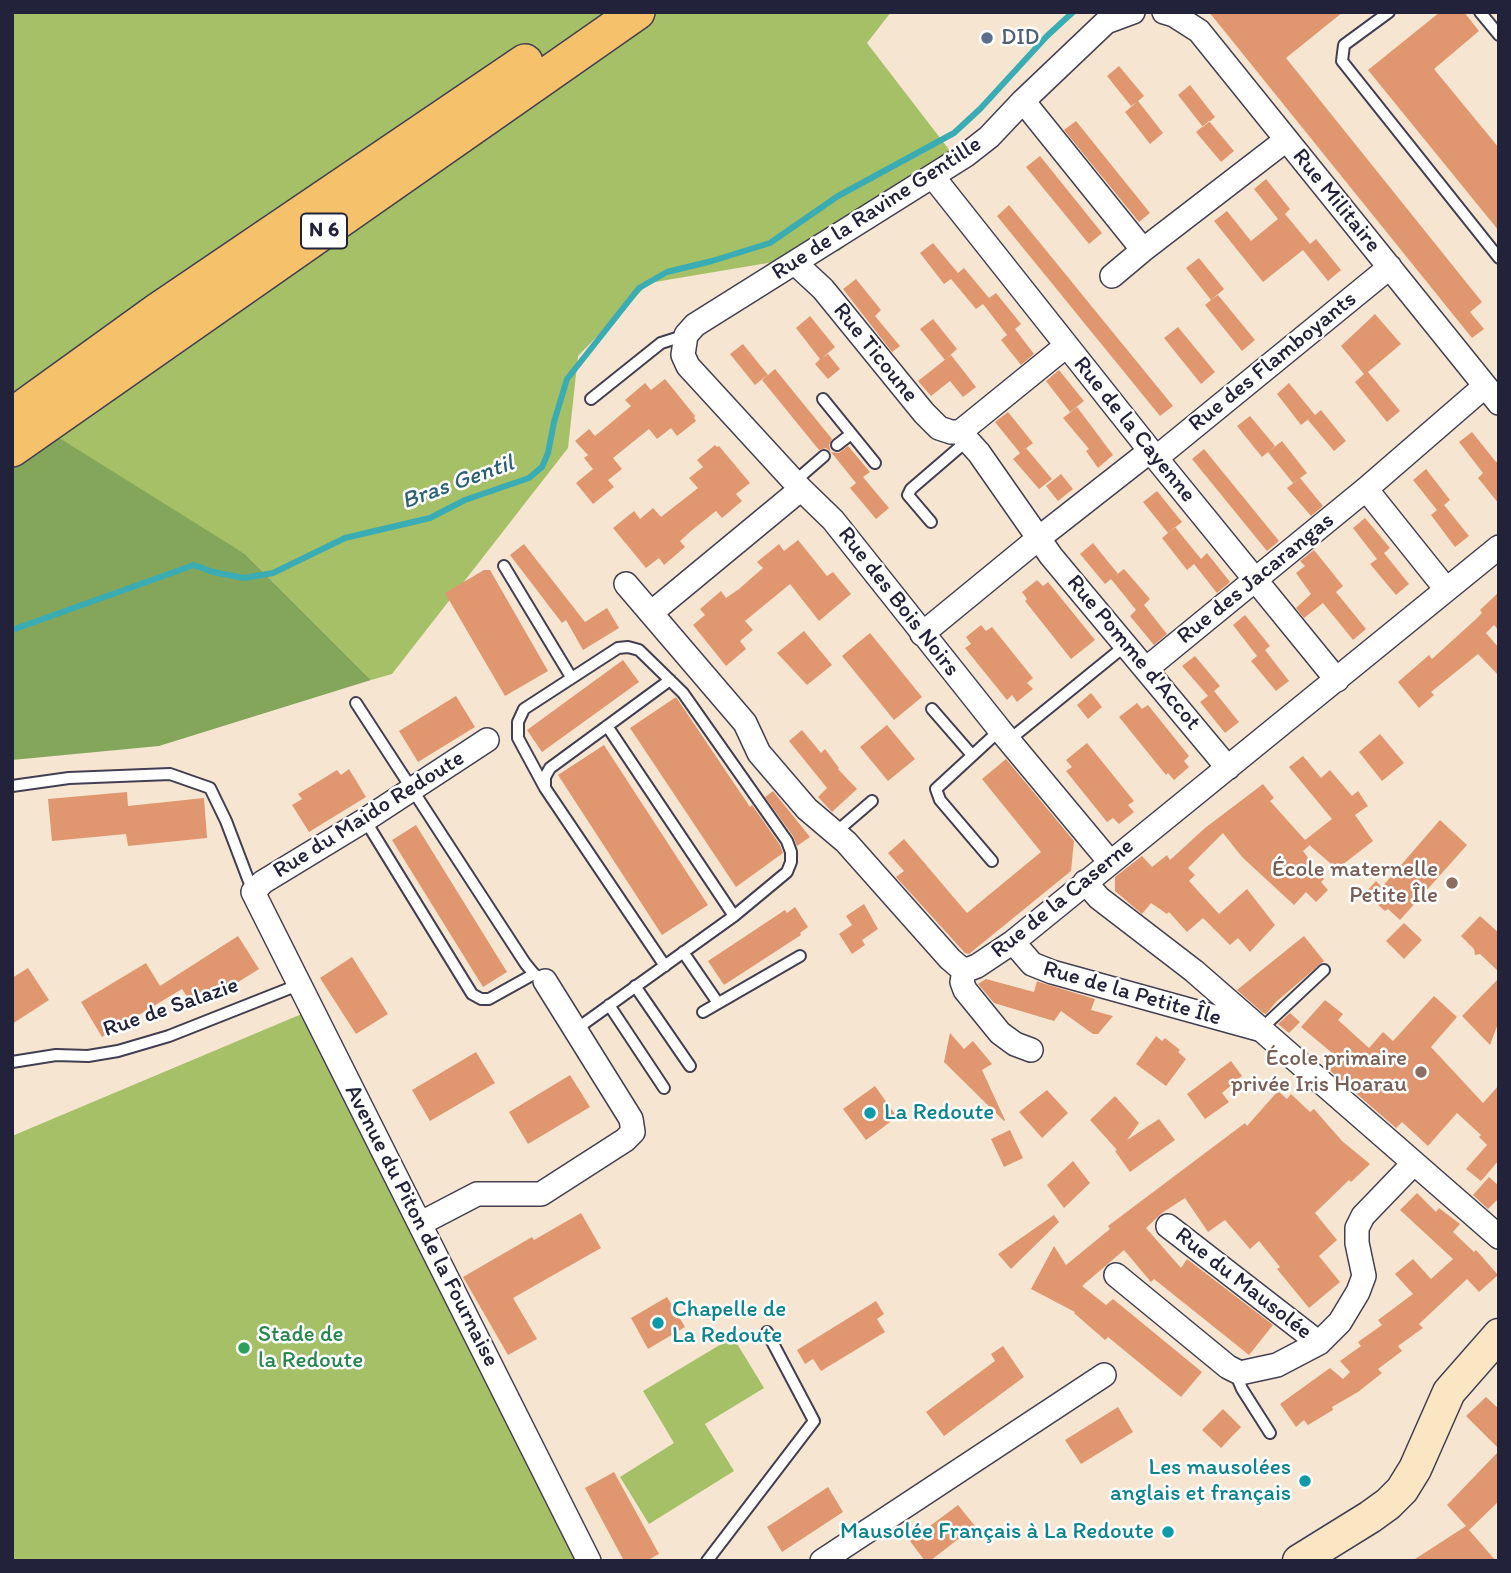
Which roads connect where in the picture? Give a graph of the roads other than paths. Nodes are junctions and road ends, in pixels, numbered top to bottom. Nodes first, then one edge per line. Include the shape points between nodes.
1 (597, 12) edge
2 (637, 12) edge
3 (1133, 12) edge
4 (1164, 12) edge
5 (1389, 12) edge
6 (1480, 12) edge
7 (1499, 35) edge
8 (1023, 101) junction
9 (1286, 140) junction
10 (933, 178) junction
11 (1143, 250) junction
12 (1499, 258) edge
13 (795, 263) junction
14 (1390, 267) junction
15 (1112, 275) dead end
16 (685, 342) junction
17 (1066, 346) junction
18 (1492, 394) edge
19 (591, 399) dead end
20 (823, 399) dead end
21 (12, 416) edge
22 (851, 434) junction
23 (964, 436) junction
24 (837, 445) dead end
25 (12, 449) edge
26 (1153, 454) junction
27 (824, 456) dead end
28 (875, 463) dead end
29 (798, 485) junction
30 (1366, 489) junction
31 (931, 522) dead end
32 (1039, 538) junction
33 (1499, 547) edge
34 (504, 566) dead end
35 (1255, 581) junction
36 (625, 584) dead end
37 (1446, 589) junction
38 (651, 613) junction
39 (922, 634) junction
40 (1126, 645) junction
41 (1146, 669) junction
42 (571, 677) junction
43 (670, 680) junction
44 (1337, 680) junction
45 (356, 703) dead end
46 (932, 709) dead end
47 (607, 726) junction
48 (1004, 735) junction
49 (487, 740) dead end
50 (972, 755) junction
51 (1228, 768) junction
52 (12, 786) edge
53 (412, 788) junction
54 (545, 788) junction
55 (872, 801) dead end
56 (365, 820) junction
57 (836, 832) junction
58 (992, 861) dead end
59 (1110, 862) junction
60 (1085, 882) junction
61 (253, 892) junction
62 (734, 916) junction
63 (1013, 942) junction
64 (683, 952) junction
65 (800, 956) dead end
66 (665, 965) junction
67 (1324, 970) dead end
68 (964, 971) junction
69 (1194, 971) junction
70 (539, 977) junction
71 (298, 985) junction
72 (635, 986) junction
73 (718, 1003) junction
74 (609, 1005) junction
75 (1179, 1008) junction
76 (703, 1012) dead end
77 (1261, 1029) junction
78 (575, 1030) junction
79 (1031, 1050) dead end
80 (12, 1062) edge
81 (690, 1066) dead end
82 (664, 1088) dead end
83 (1414, 1163) junction
84 (418, 1220) junction
85 (1168, 1226) dead end
86 (1499, 1237) edge
87 (1115, 1275) dead end
88 (767, 1332) dead end
89 (1499, 1335) edge
90 (1319, 1343) junction
91 (1240, 1373) junction
92 (1104, 1375) dead end
93 (1270, 1433) dead end
94 (589, 1561) edge
95 (707, 1561) edge
96 (822, 1561) edge
97 (1299, 1561) edge

1 - 21 main road, N 6 via 159,310
2 - 25 main road, N 6
3 - 8 street, Rue de la Ravine Gentille via 1106,22
4 - 9 street, Rue Militaire via 1199,31
5 - 12 lane via 1345,45 1342,61
6 - 7 lane
8 - 10 street, Rue de la Ravine Gentille via 989,137
8 - 11 street
9 - 11 street
9 - 14 street, Rue Militaire
10 - 13 street, Rue de la Ravine Gentille
10 - 17 street, Rue de la Cayenne
11 - 15 street
13 - 16 street, Rue de la Ravine Gentille via 695,325
13 - 23 street, Rue Ticoune via 823,289 939,428
14 - 18 street, Rue Militaire
14 - 26 street, Rue des Flamboyants
16 - 19 lane via 661,343
16 - 29 street, Rue des Bois Noirs via 688,366
17 - 23 street
17 - 26 street, Rue de la Cayenne
18 - 30 street, Rue des Jacarangas
20 - 22 lane
22 - 24 lane
22 - 28 lane
23 - 31 lane via 908,495
23 - 32 street, Rue Ticoune
26 - 32 street, Rue des Flamboyants
26 - 35 street, Rue de la Cayenne
27 - 29 lane
29 - 38 street
29 - 39 street, Rue des Bois Noirs via 833,520
30 - 35 street, Rue des Jacarangas
30 - 37 street
32 - 39 street, Rue des Flamboyants
32 - 40 street, Rue Pomme d'Accot
33 - 37 street, Rue de la Caserne
34 - 42 lane
35 - 41 street, Rue des Jacarangas
35 - 44 street, Rue de la Cayenne
36 - 38 street, Rue de la Caserne
37 - 44 street, Rue de la Caserne
38 - 57 street, Rue de la Caserne via 745,723 758,753 807,810
39 - 48 street, Rue des Bois Noirs
40 - 41 street, Rue Pomme d'Accot
40 - 48 lane
41 - 51 street, Rue Pomme d'Accot
42 - 43 lane via 618,648 628,647 639,650
42 - 54 lane via 524,709 518,722 518,738
43 - 47 lane
43 - 62 lane via 788,841 791,852 787,872
44 - 51 street, Rue de la Caserne
45 - 53 lane
46 - 50 lane
47 - 54 lane via 550,768
47 - 62 lane
48 - 50 lane
48 - 59 street, Rue des Bois Noirs
49 - 53 street, Rue du Maido Redoute
50 - 58 lane via 936,789 940,800
51 - 59 street, Rue de la Caserne
52 - 61 lane via 69,778 170,774 210,788
53 - 56 street, Rue du Maido Redoute
53 - 70 lane
54 - 66 lane
55 - 57 lane
56 - 61 street, Rue du Maido Redoute via 263,881
56 - 70 lane via 472,993 489,999
57 - 68 street, Rue de la Caserne
59 - 60 street, Rue de la Caserne
60 - 63 street, Rue de la Caserne
60 - 69 street, Rue de la Petite Île via 1099,898
61 - 71 street, Avenue du Piton de la Fournaise
62 - 64 lane
63 - 68 street, Rue de la Caserne
63 - 75 street, Rue de la Petite Île via 1032,964 1052,972
64 - 66 lane
64 - 73 lane
65 - 73 lane
66 - 72 lane
67 - 77 lane
68 - 79 street via 965,990 1000,1033
69 - 75 street
69 - 77 street, Rue de la Petite Île
70 - 78 street
71 - 80 lane, Rue de Salazie via 118,1051
71 - 84 street, Avenue du Piton de la Fournaise
72 - 74 lane
72 - 81 lane
73 - 76 lane
74 - 78 lane
74 - 82 lane
75 - 77 street, Rue de la Petite Île
77 - 83 street, Rue de la Petite Île
78 - 84 street via 631,1119 633,1132 541,1194 477,1194 429,1219
83 - 86 street, Rue de la Petite Île
83 - 90 street, Rue du Mausolée via 1363,1216 1357,1242 1364,1276 1340,1322
84 - 94 street, Avenue du Piton de la Fournaise
85 - 90 street, Rue du Mausolée
87 - 91 street
88 - 95 lane via 814,1421
89 - 97 main road via 1450,1392 1402,1490 1370,1517
90 - 91 street, Rue du Mausolée via 1277,1365
91 - 93 lane via 1242,1389
92 - 96 street

